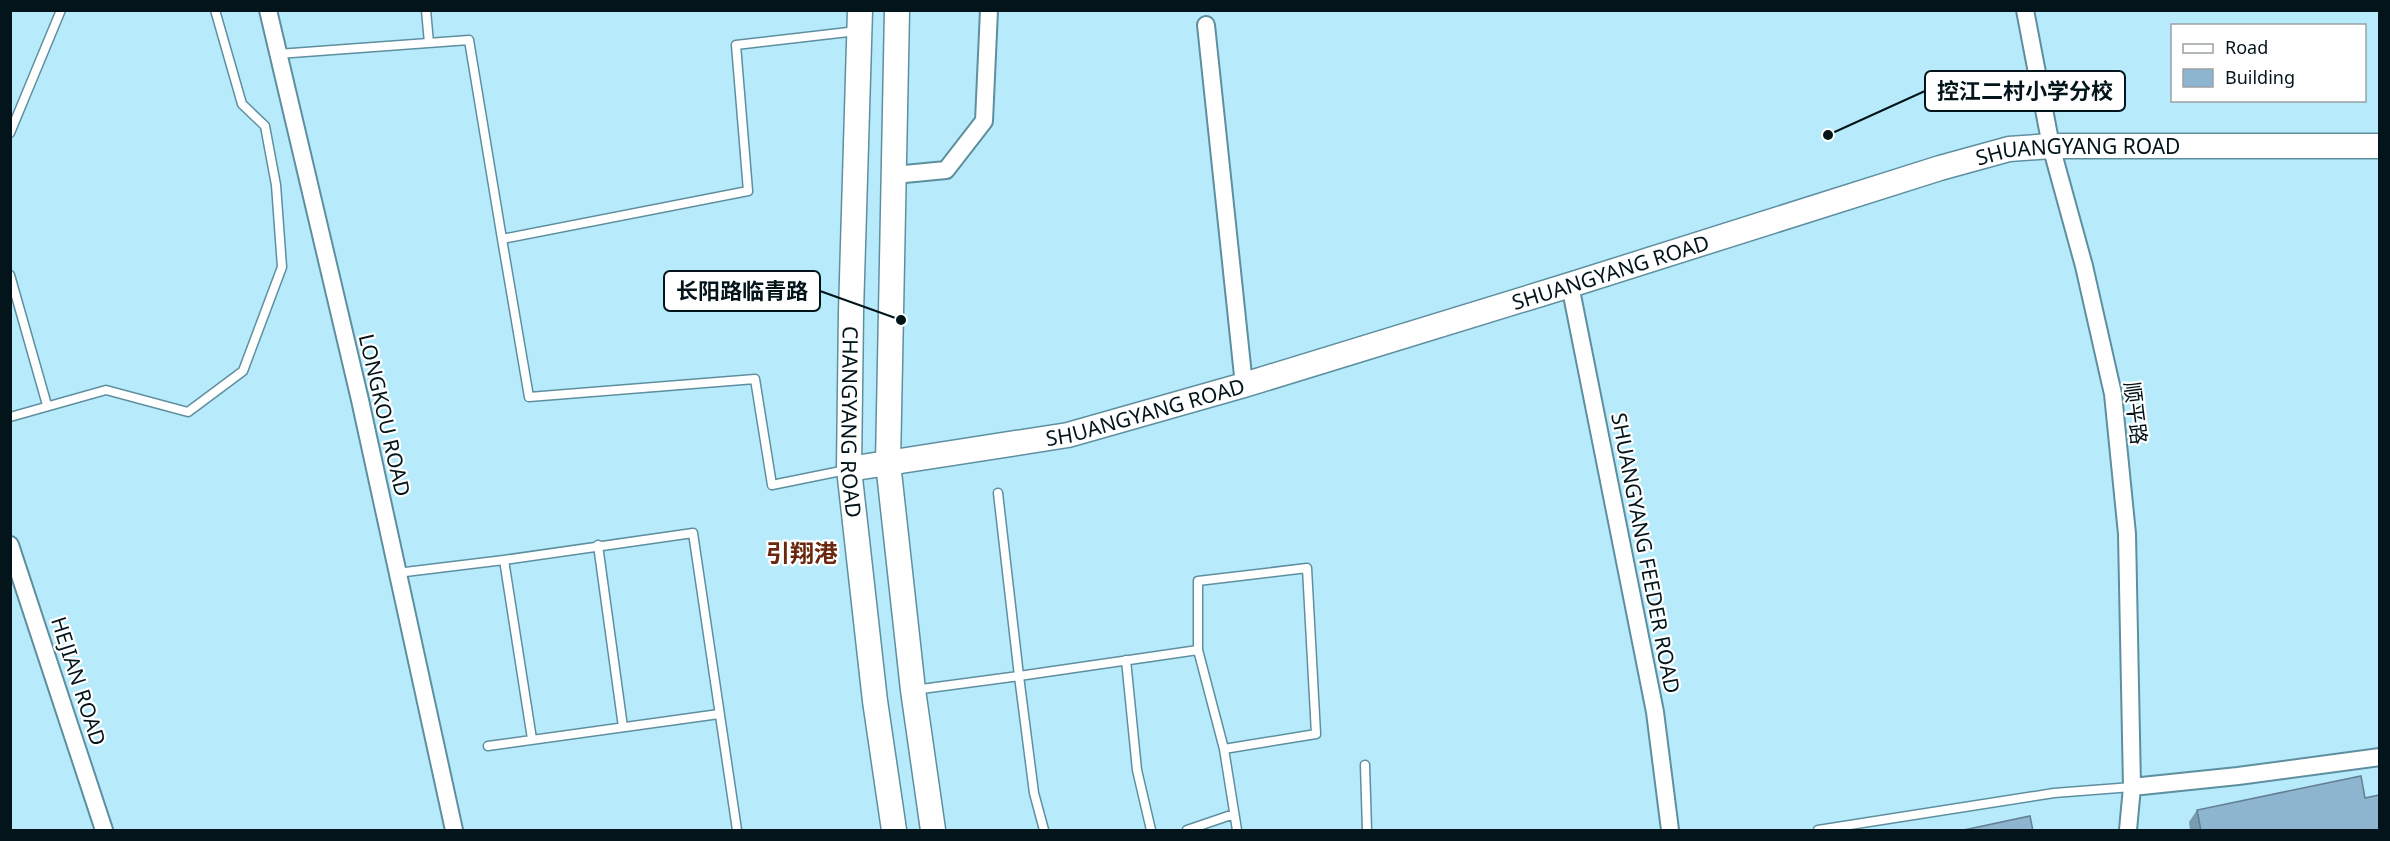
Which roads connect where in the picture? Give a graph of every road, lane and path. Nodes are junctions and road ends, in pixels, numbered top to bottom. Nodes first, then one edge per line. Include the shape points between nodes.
1 (61, 10) edge
2 (215, 10) edge
3 (268, 10) edge
4 (426, 10) edge
5 (897, 10) edge
6 (989, 10) edge
7 (2025, 10) edge
8 (860, 20) edge
9 (1206, 25) dead end
10 (429, 43) junction
11 (278, 54) junction
12 (10, 133) edge
13 (2051, 146) junction
14 (2379, 146) edge
15 (894, 175) junction
16 (502, 239) junction
17 (10, 275) edge
18 (1570, 285) junction
19 (1244, 385) junction
20 (47, 405) junction
21 (10, 417) edge
22 (888, 463) junction
23 (849, 469) junction
24 (998, 493) dead end
25 (10, 545) edge
26 (598, 545) junction
27 (504, 560) junction
28 (398, 573) junction
29 (1198, 650) junction
30 (1126, 660) junction
31 (1019, 676) junction
32 (913, 690) junction
33 (719, 714) junction
34 (623, 727) junction
35 (532, 739) junction
36 (488, 746) dead end
37 (1224, 749) junction
38 (2379, 757) edge
39 (1365, 765) dead end
40 (2132, 787) junction
41 (1234, 814) junction
42 (104, 831) edge
43 (454, 831) edge
44 (737, 831) edge
45 (894, 831) edge
46 (933, 831) edge
47 (1044, 831) edge
48 (1151, 831) edge
49 (1187, 831) edge
50 (1237, 831) edge
51 (1367, 831) edge
52 (1671, 831) edge
53 (1818, 831) edge
54 (2128, 831) edge

1 - 12 lane
2 - 20 lane via 242,104 265,126 276,185 282,267 243,371 188,412 106,390
3 - 11 street, LONGKOU ROAD
4 - 10 lane
5 - 15 main road, CHANGYANG ROAD
6 - 15 street via 984,121 946,170
7 - 13 street, 顺平路
8 - 16 lane via 736,45 748,191
8 - 23 main road, CHANGYANG ROAD
9 - 19 street
10 - 11 lane
10 - 16 lane via 469,40
11 - 28 street, LONGKOU ROAD
13 - 14 main road, SHUANGYANG ROAD
13 - 18 main road, SHUANGYANG ROAD via 2009,149 1940,168
13 - 40 street, 顺平路 via 2085,266 2113,394 2127,534
15 - 22 main road, CHANGYANG ROAD
16 - 23 lane via 529,396 755,379 772,485
17 - 20 lane
18 - 19 main road, SHUANGYANG ROAD
18 - 52 street, SHUANGYANG FEEDER ROAD via 1655,712
19 - 22 main road, SHUANGYANG ROAD via 1068,435
20 - 21 lane
22 - 23 main road, SHUANGYANG ROAD
22 - 32 main road, CHANGYANG ROAD
23 - 45 main road, CHANGYANG ROAD
24 - 31 lane
25 - 42 street, HEJIAN ROAD
26 - 27 lane
26 - 33 lane via 693,533
26 - 34 lane
27 - 28 lane
27 - 35 lane
28 - 43 street, LONGKOU ROAD
29 - 30 lane
29 - 37 lane
29 - 37 lane via 1198,581 1307,568 1316,734
30 - 31 lane
30 - 48 lane via 1137,770
31 - 32 lane
31 - 47 lane via 1034,794
32 - 46 main road, CHANGYANG ROAD
33 - 34 lane
33 - 44 lane
34 - 35 lane
35 - 36 lane
37 - 41 lane
38 - 40 street
39 - 51 lane
40 - 53 lane via 2054,793
40 - 54 street, 顺平路
41 - 49 lane
41 - 50 lane

